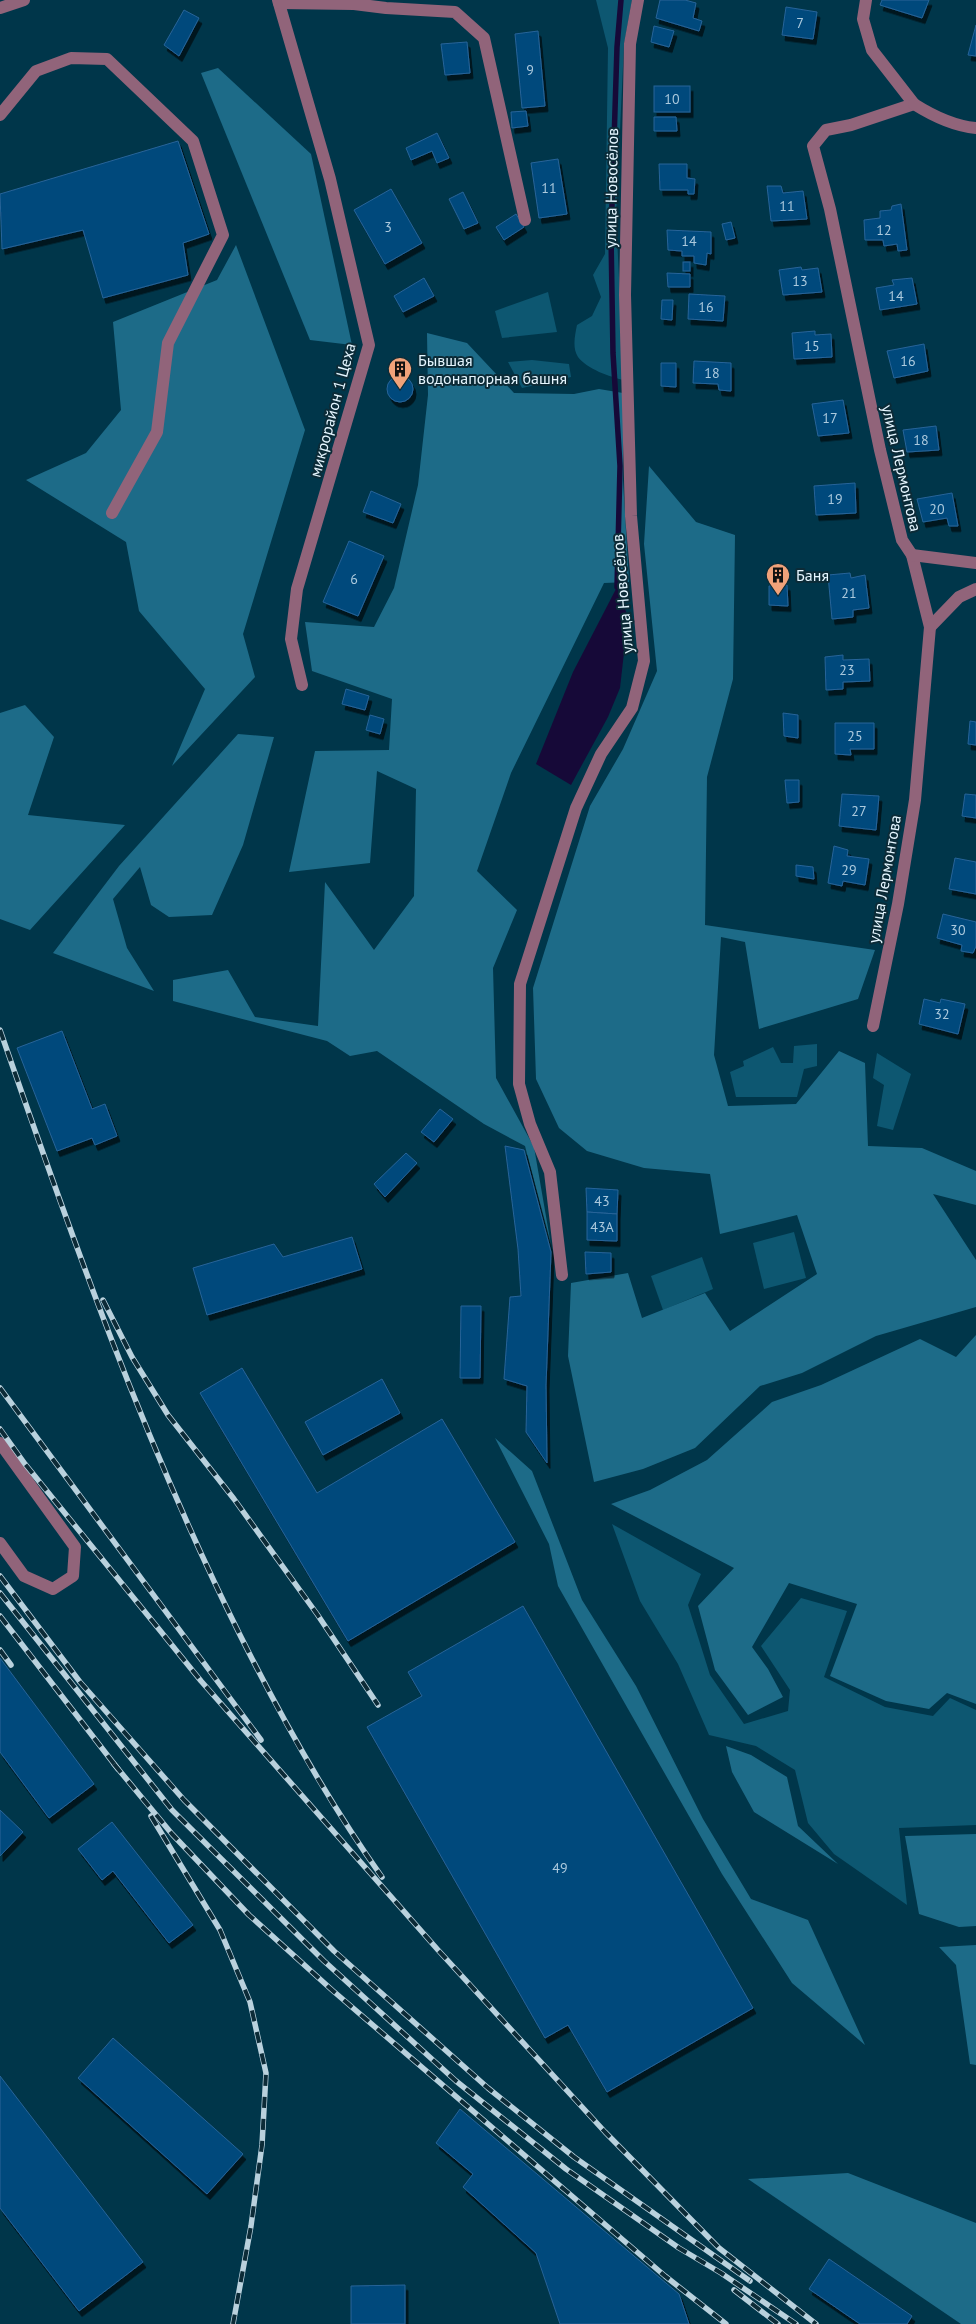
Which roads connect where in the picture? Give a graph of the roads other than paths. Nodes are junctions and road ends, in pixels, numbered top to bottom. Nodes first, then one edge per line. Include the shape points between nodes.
1 (24, 0) edge
2 (638, 0) edge
3 (866, 0) edge
4 (279, 2) edge
5 (0, 8) edge
6 (914, 104) junction
7 (0, 115) edge
8 (976, 128) edge
9 (525, 220) dead end
10 (112, 514) dead end
11 (912, 555) junction
12 (976, 563) edge
13 (976, 589) edge
14 (930, 627) junction
15 (302, 685) dead end
16 (873, 1026) dead end
17 (562, 1275) dead end
18 (0, 1443) edge
19 (0, 1543) edge

1 - 5 street
2 - 17 street, улица Новосёлов via 630,44 626,295 631,516 644,661 632,708 601,754 576,808 520,984 519,1084 530,1124 550,1172
3 - 6 street via 863,19 872,50
4 - 9 street via 455,12 484,38
4 - 15 street, микрорайон 1 Цеха via 330,179 369,345 298,589 291,639
6 - 8 street via 938,118
6 - 11 street, улица Лермонтова via 826,130 812,146 830,209 902,540
7 - 10 street via 36,71 71,58 108,59 194,141 222,236 168,343 157,432
11 - 12 street
11 - 14 street, улица Лермонтова
13 - 14 street via 959,597
14 - 16 street, улица Лермонтова via 915,800
18 - 19 street via 75,1547 73,1576 53,1589 24,1576

